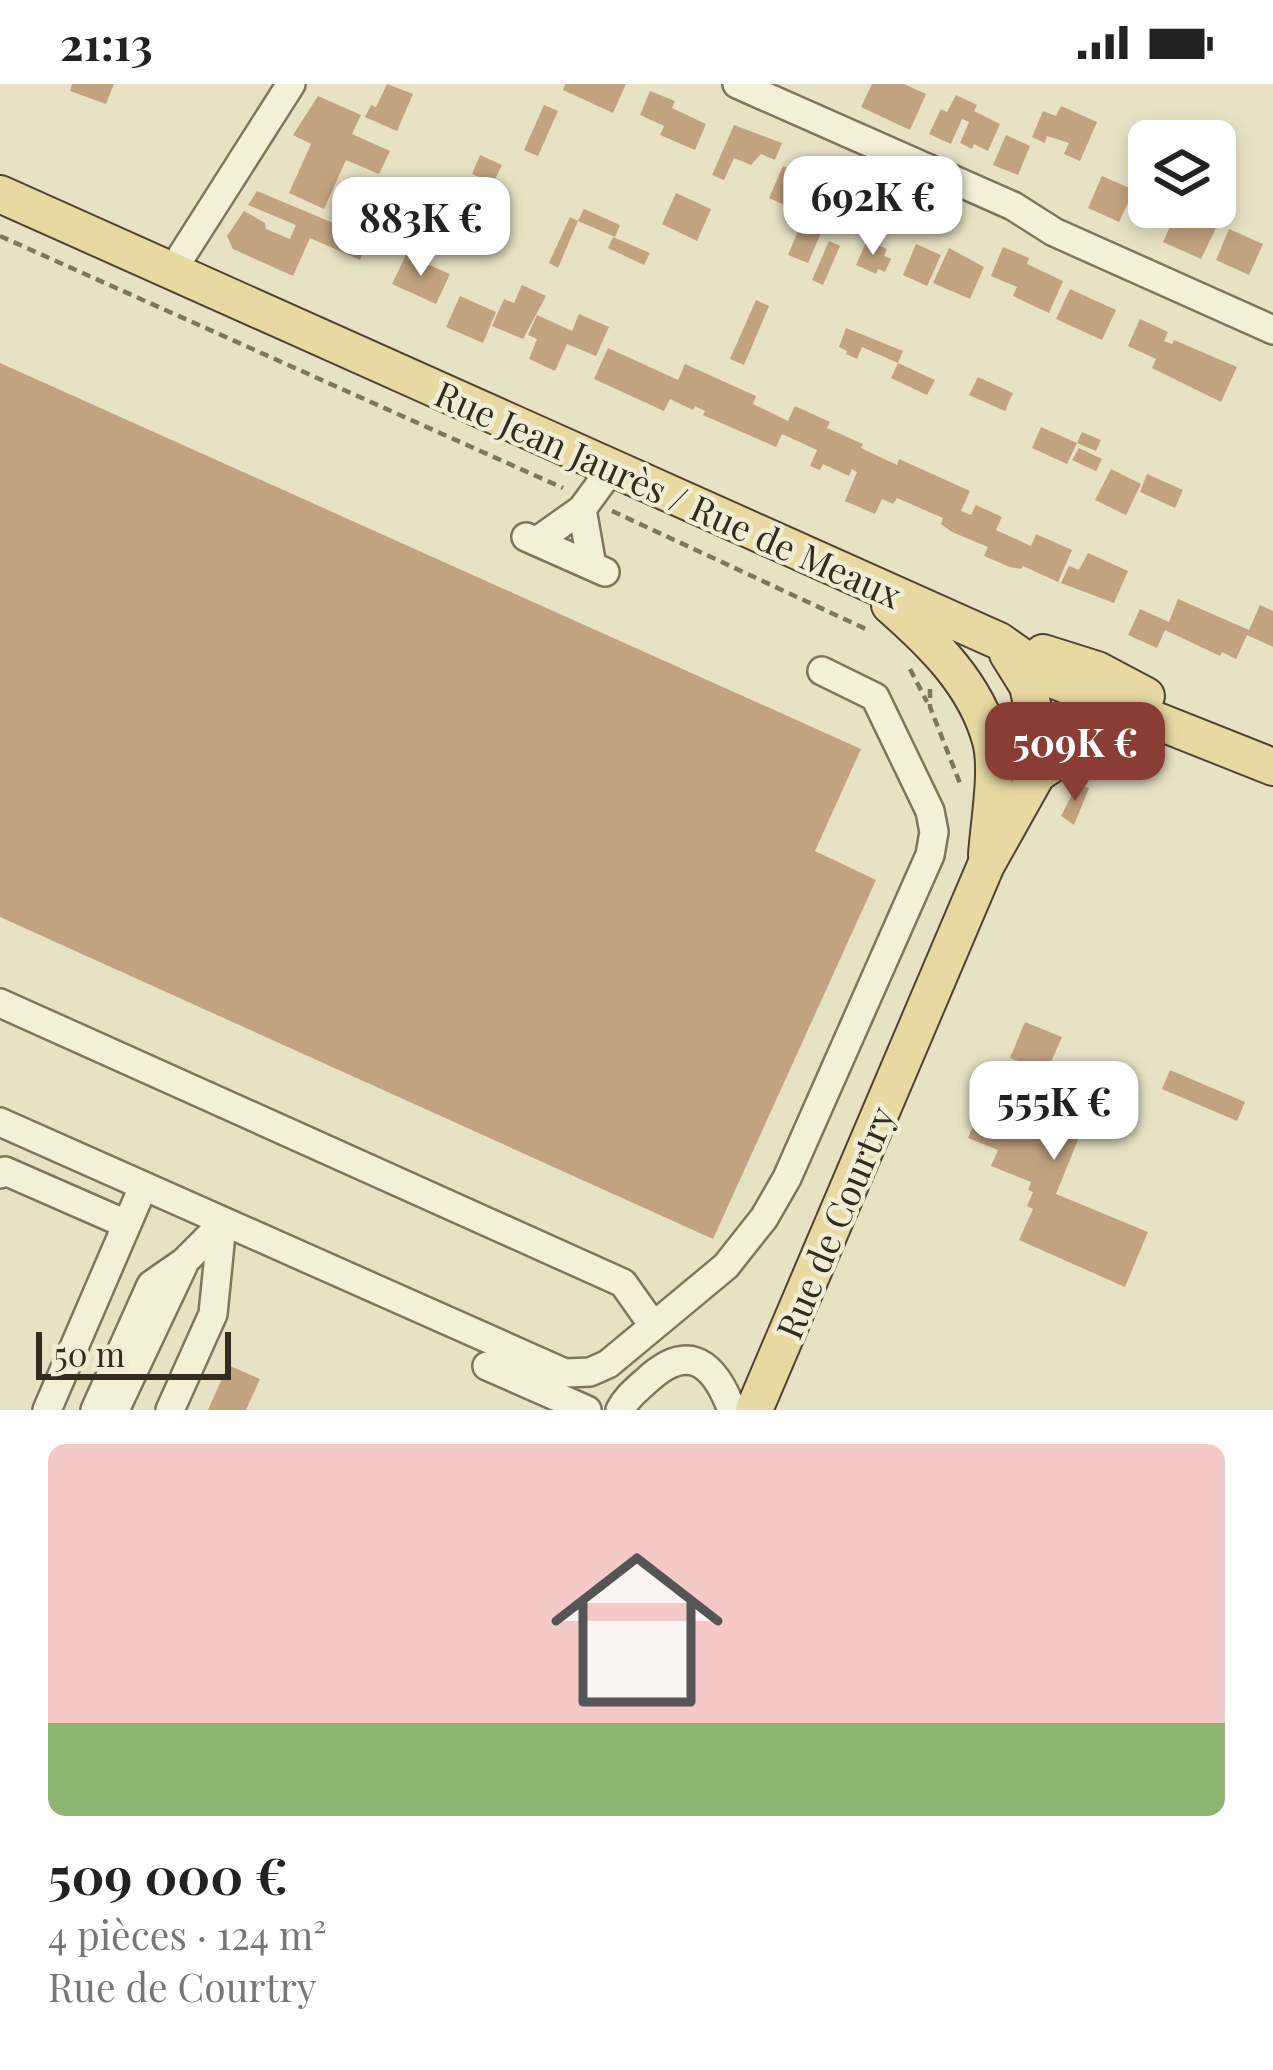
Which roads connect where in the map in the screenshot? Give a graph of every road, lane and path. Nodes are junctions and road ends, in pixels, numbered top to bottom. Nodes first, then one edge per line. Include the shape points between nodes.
1 (291, 84) edge
2 (737, 84) edge
3 (0, 194) edge
4 (0, 236) edge
5 (172, 271) junction
6 (1273, 330) edge
7 (612, 468) junction
8 (586, 503) junction
9 (858, 576) junction
10 (883, 637) dead end
11 (999, 641) junction
12 (905, 659) dead end
13 (822, 671) dead end
14 (1096, 698) junction
15 (930, 707) dead end
16 (1152, 710) junction
17 (1034, 713) junction
18 (992, 744) junction
19 (1273, 767) edge
20 (1036, 774) junction
21 (986, 865) junction
22 (0, 1003) edge
23 (0, 1122) edge
24 (0, 1174) edge
25 (143, 1187) junction
26 (222, 1224) junction
27 (126, 1225) junction
28 (184, 1262) junction
29 (218, 1279) junction
30 (652, 1324) junction
31 (487, 1366) dead end
32 (580, 1409) edge
33 (46, 1410) edge
34 (95, 1410) edge
35 (115, 1410) edge
36 (132, 1410) edge
37 (151, 1410) edge
38 (170, 1410) edge
39 (620, 1410) edge
40 (741, 1410) edge
41 (754, 1410) edge

1 - 5 street
2 - 6 street
3 - 5 main road, Rue Jean Jaurès / Rue de Meaux
4 - 8 path
5 - 7 main road, Rue Jean Jaurès / Rue de Meaux
7 - 8 street
7 - 9 main road, Rue Jean Jaurès / Rue de Meaux
8 - 8 street via 598,569 530,538
8 - 10 path
9 - 11 main road, Rue Jean Jaurès / Rue de Meaux
9 - 18 main road via 950,664
11 - 14 main road, Rue Jean Jaurès / Rue de Meaux
11 - 16 main road via 1097,670
11 - 17 main road via 1028,686
12 - 15 path
13 - 30 street via 875,697 930,811 930,854 764,1218 726,1265
14 - 16 main road
14 - 17 main road
16 - 19 main road
16 - 20 main road
17 - 18 main road
17 - 20 main road
18 - 21 main road
20 - 21 main road, Rue de Courtry
21 - 41 main road, Rue de Courtry
22 - 30 street via 623,1283
23 - 25 street
24 - 27 street
25 - 26 street
25 - 27 street
26 - 28 street
26 - 29 street
26 - 30 street via 565,1372 608,1364
27 - 33 street
28 - 34 street via 151,1285
28 - 35 street
28 - 36 street via 184,1300
29 - 37 street via 197,1306
29 - 38 street via 213,1313
31 - 32 street
39 - 40 street via 661,1367 681,1359 708,1367

